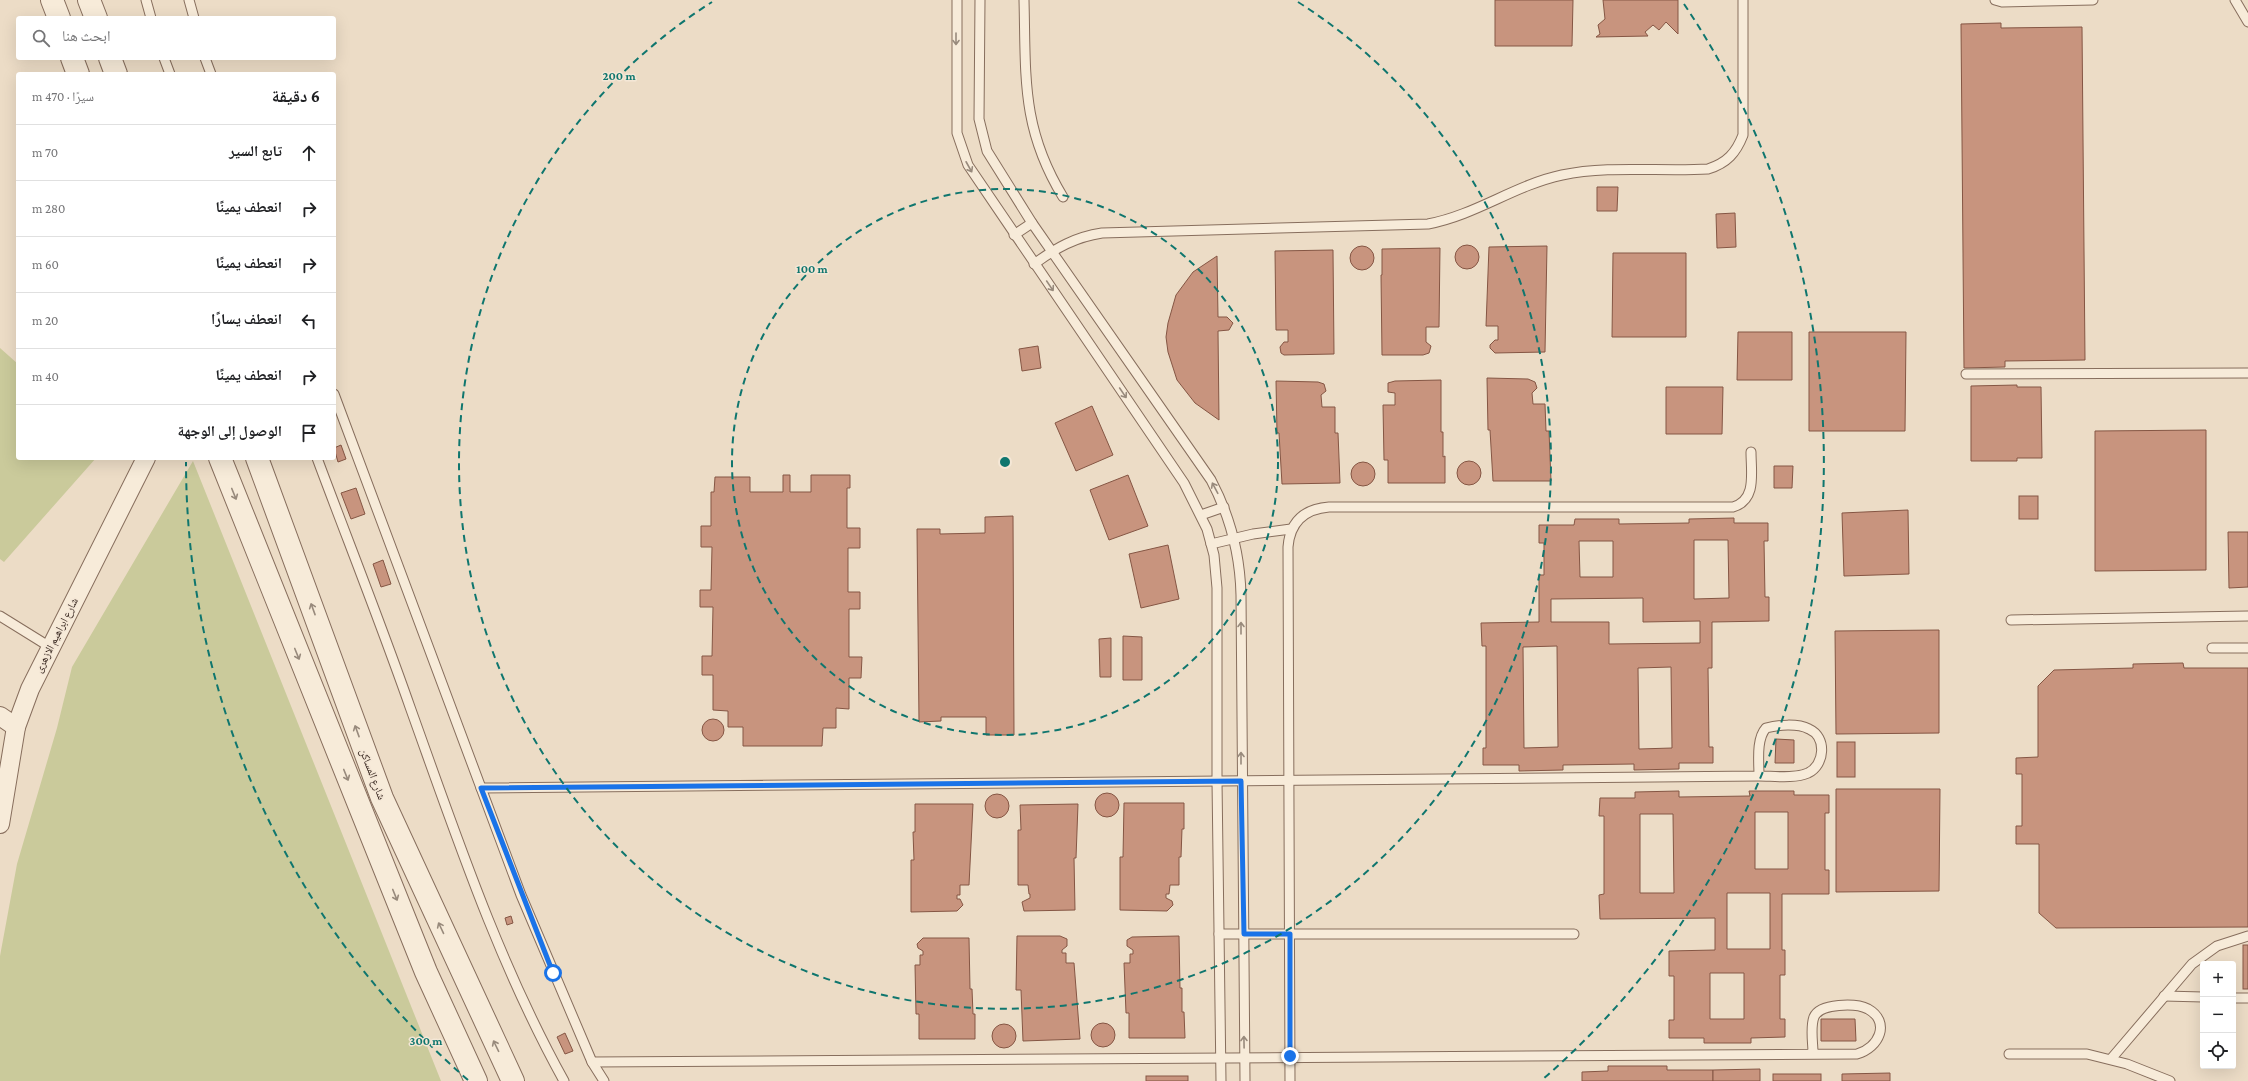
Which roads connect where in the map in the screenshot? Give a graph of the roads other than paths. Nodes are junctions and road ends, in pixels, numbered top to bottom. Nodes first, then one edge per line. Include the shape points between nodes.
1 (52, 0) edge
2 (89, 0) edge
3 (146, 0) edge
4 (189, 0) edge
5 (957, 0) edge
6 (980, 0) edge
7 (1024, 0) edge
8 (1743, 0) edge
9 (1995, 0) edge
10 (2093, 0) edge
11 (2235, 0) edge
12 (58, 16) edge
13 (95, 16) edge
14 (150, 16) edge
15 (193, 16) edge
16 (2248, 22) edge
17 (73, 60) edge
18 (111, 60) edge
19 (165, 60) edge
20 (206, 60) edge
21 (77, 72) edge
22 (115, 72) edge
23 (169, 72) edge
24 (210, 72) edge
25 (1063, 197) dead end
26 (1032, 223) junction
27 (1014, 235) junction
28 (1051, 251) junction
29 (1034, 264) junction
30 (2248, 373) edge
31 (1966, 374) dead end
32 (336, 399) edge
33 (1751, 452) dead end
34 (145, 460) edge
35 (221, 460) edge
36 (258, 460) edge
37 (318, 460) edge
38 (1224, 507) junction
39 (1201, 515) junction
40 (1292, 529) junction
41 (1234, 538) junction
42 (1212, 544) junction
43 (0, 616) edge
44 (2248, 616) edge
45 (2011, 620) dead end
46 (50, 647) junction
47 (2212, 648) dead end
48 (2248, 648) edge
49 (0, 716) edge
50 (16, 727) junction
51 (1759, 776) junction
52 (1217, 781) junction
53 (1241, 781) junction
54 (1288, 781) junction
55 (481, 788) junction
56 (0, 824) edge
57 (1219, 934) junction
58 (1244, 934) junction
59 (1290, 934) junction
60 (1574, 934) dead end
61 (2248, 936) edge
62 (2164, 996) junction
63 (2200, 997) edge
64 (2236, 998) edge
65 (2248, 998) edge
66 (1813, 1053) junction
67 (2009, 1054) dead end
68 (1290, 1056) junction
69 (1221, 1057) junction
70 (1245, 1058) junction
71 (2111, 1059) junction
72 (592, 1062) junction
73 (476, 1081) edge
74 (513, 1081) edge
75 (564, 1081) edge
76 (604, 1081) edge
77 (1221, 1081) edge
78 (1245, 1081) edge
79 (1290, 1081) edge
80 (2170, 1081) edge

1 - 12 street
2 - 13 street
3 - 14 lane
4 - 15 lane
5 -> 27 lane via 957,133 968,165
6 - 26 lane via 981,135 994,165
7 - 25 lane via 1030,117 1042,158
8 - 28 lane via 1744,135 1735,152 1721,165 1708,169 1601,171 1562,175 1525,186 1450,220 1428,224 1116,231 1075,238
9 - 10 lane
11 - 16 lane
17 - 21 street
18 - 22 street
19 - 23 lane
20 - 24 lane
26 - 27 lane
26 - 28 lane
27 - 29 lane
28 - 29 lane
38 -> 28 lane via 1202,467
29 -> 39 lane via 1184,483
30 - 31 lane
32 - 55 lane
33 - 40 lane via 1750,492 1745,502 1733,507 1329,507 1307,512 1298,519
34 - 46 street, شارع ابراهيم الازهرى
35 -> 73 street via 426,972
74 -> 36 street, شارع المساكن via 382,798
37 - 75 lane via 484,914 534,1024
38 - 39 lane
38 - 41 lane
39 - 42 lane
40 - 41 lane
40 - 54 lane via 1288,547
41 - 42 lane
53 -> 41 lane via 1240,582
42 - 52 lane via 1217,588
43 - 46 lane
44 - 45 lane
46 - 50 street, شارع ابراهيم الازهرى
47 - 48 lane
49 - 50 street
50 - 56 street, شارع ابراهيم الازهرى
51 - 51 lane via 1807,774 1816,767 1821,757 1822,746 1818,736 1809,729 1798,726 1766,728 1760,739
51 - 54 lane
52 - 53 lane
52 - 55 lane
52 - 57 lane
53 - 54 lane
53 - 58 lane
54 - 59 lane
55 - 72 lane via 542,945
57 - 58 lane
57 - 69 lane
58 - 59 lane
70 -> 58 lane
59 - 60 lane
59 - 68 lane
61 - 62 lane via 2232,940 2204,954
62 - 63 lane
62 - 71 lane
64 - 65 lane
66 - 66 lane via 1857,1054 1867,1051 1875,1044 1880,1025 1867,1009 1857,1006 1822,1008 1814,1018
66 - 68 lane
67 - 71 lane via 2070,1053
68 - 70 lane
68 - 79 lane
69 - 70 lane
69 - 72 lane
69 - 77 lane
70 - 78 lane
71 - 80 lane
72 - 76 lane

